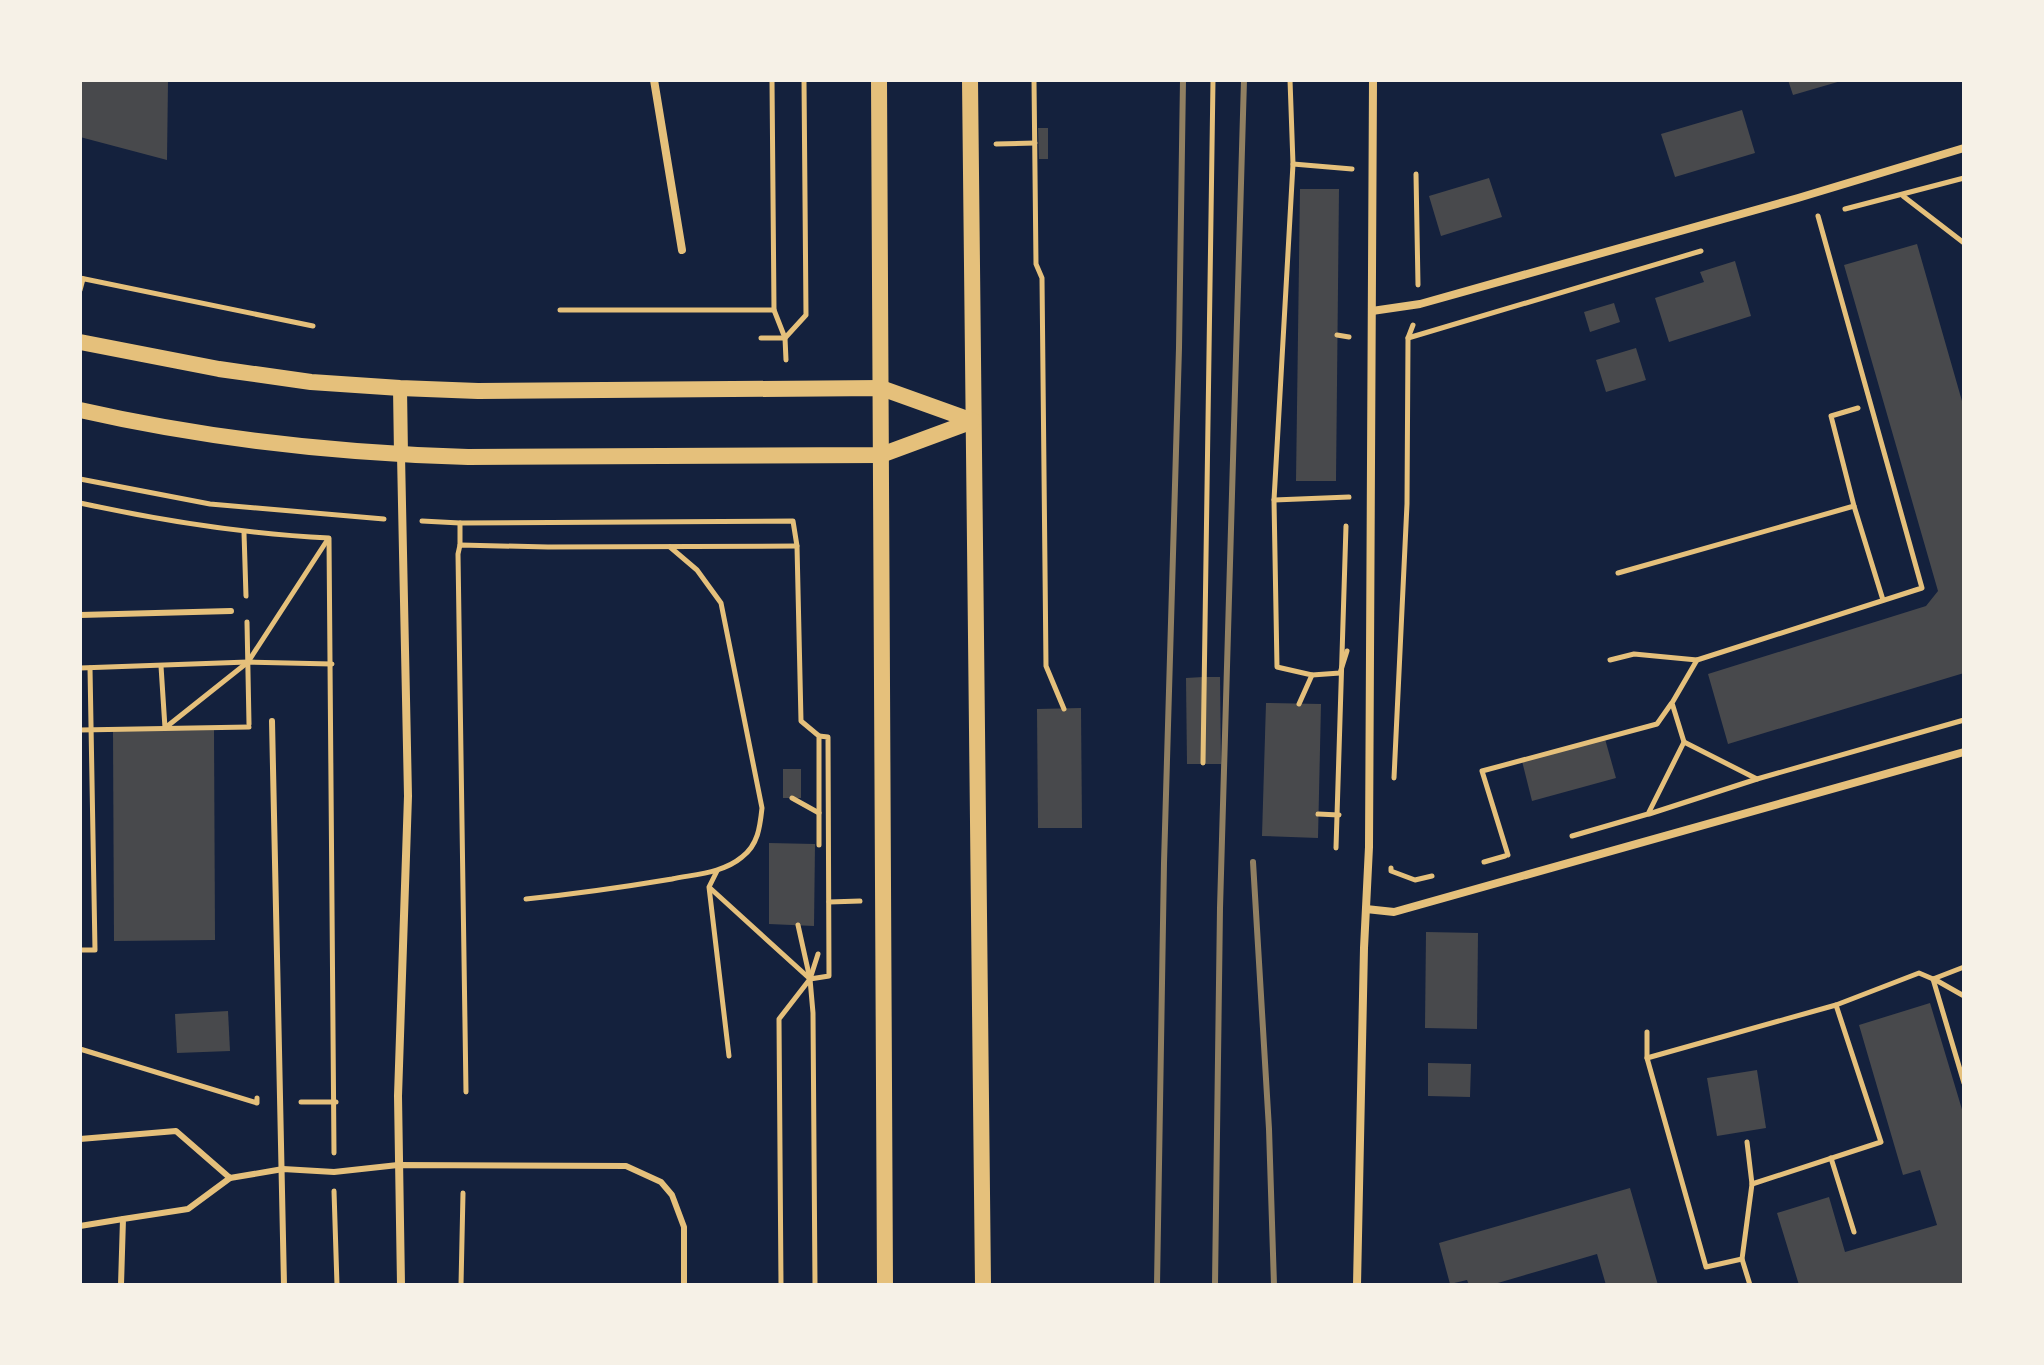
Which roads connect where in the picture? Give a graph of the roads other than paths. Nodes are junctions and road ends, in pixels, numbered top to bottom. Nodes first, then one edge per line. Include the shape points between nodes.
1 (654, 80) edge
2 (879, 80) edge
3 (970, 80) edge
4 (1373, 80) edge
5 (1964, 148) edge
6 (682, 250) dead end
7 (1372, 311) junction
8 (80, 342) edge
9 (400, 388) junction
10 (881, 388) junction
11 (80, 410) edge
12 (973, 421) junction
13 (401, 455) junction
14 (881, 455) junction
15 (231, 611) dead end
16 (80, 615) edge
17 (272, 721) dead end
18 (1964, 752) edge
19 (1366, 909) junction
20 (80, 1139) edge
21 (398, 1165) junction
22 (283, 1169) junction
23 (230, 1178) junction
24 (123, 1219) junction
25 (80, 1226) edge
26 (121, 1285) edge
27 (284, 1285) edge
28 (401, 1285) edge
29 (684, 1285) edge
30 (885, 1285) edge
31 (983, 1285) edge
32 (1357, 1285) edge

1 - 6 street
2 - 10 main road
3 - 12 main road
4 - 7 street
5 - 7 street via 1420,304
7 - 19 street
8 - 9 main road via 219,369
9 - 10 main road
9 - 13 street
10 - 12 main road
10 - 14 main road
11 - 13 main road via 209,435
12 - 14 main road
12 - 31 main road
13 - 14 main road
13 - 21 street via 408,796
14 - 30 main road
15 - 16 lane
17 - 22 lane
18 - 19 street via 1394,912
19 - 32 street
20 - 23 lane via 176,1131
21 - 22 lane via 334,1172
21 - 28 street
21 - 29 lane via 597,1165 644,1172 672,1195 680,1215
22 - 23 lane
22 - 27 lane
23 - 24 lane via 188,1209
24 - 25 lane
24 - 26 lane

